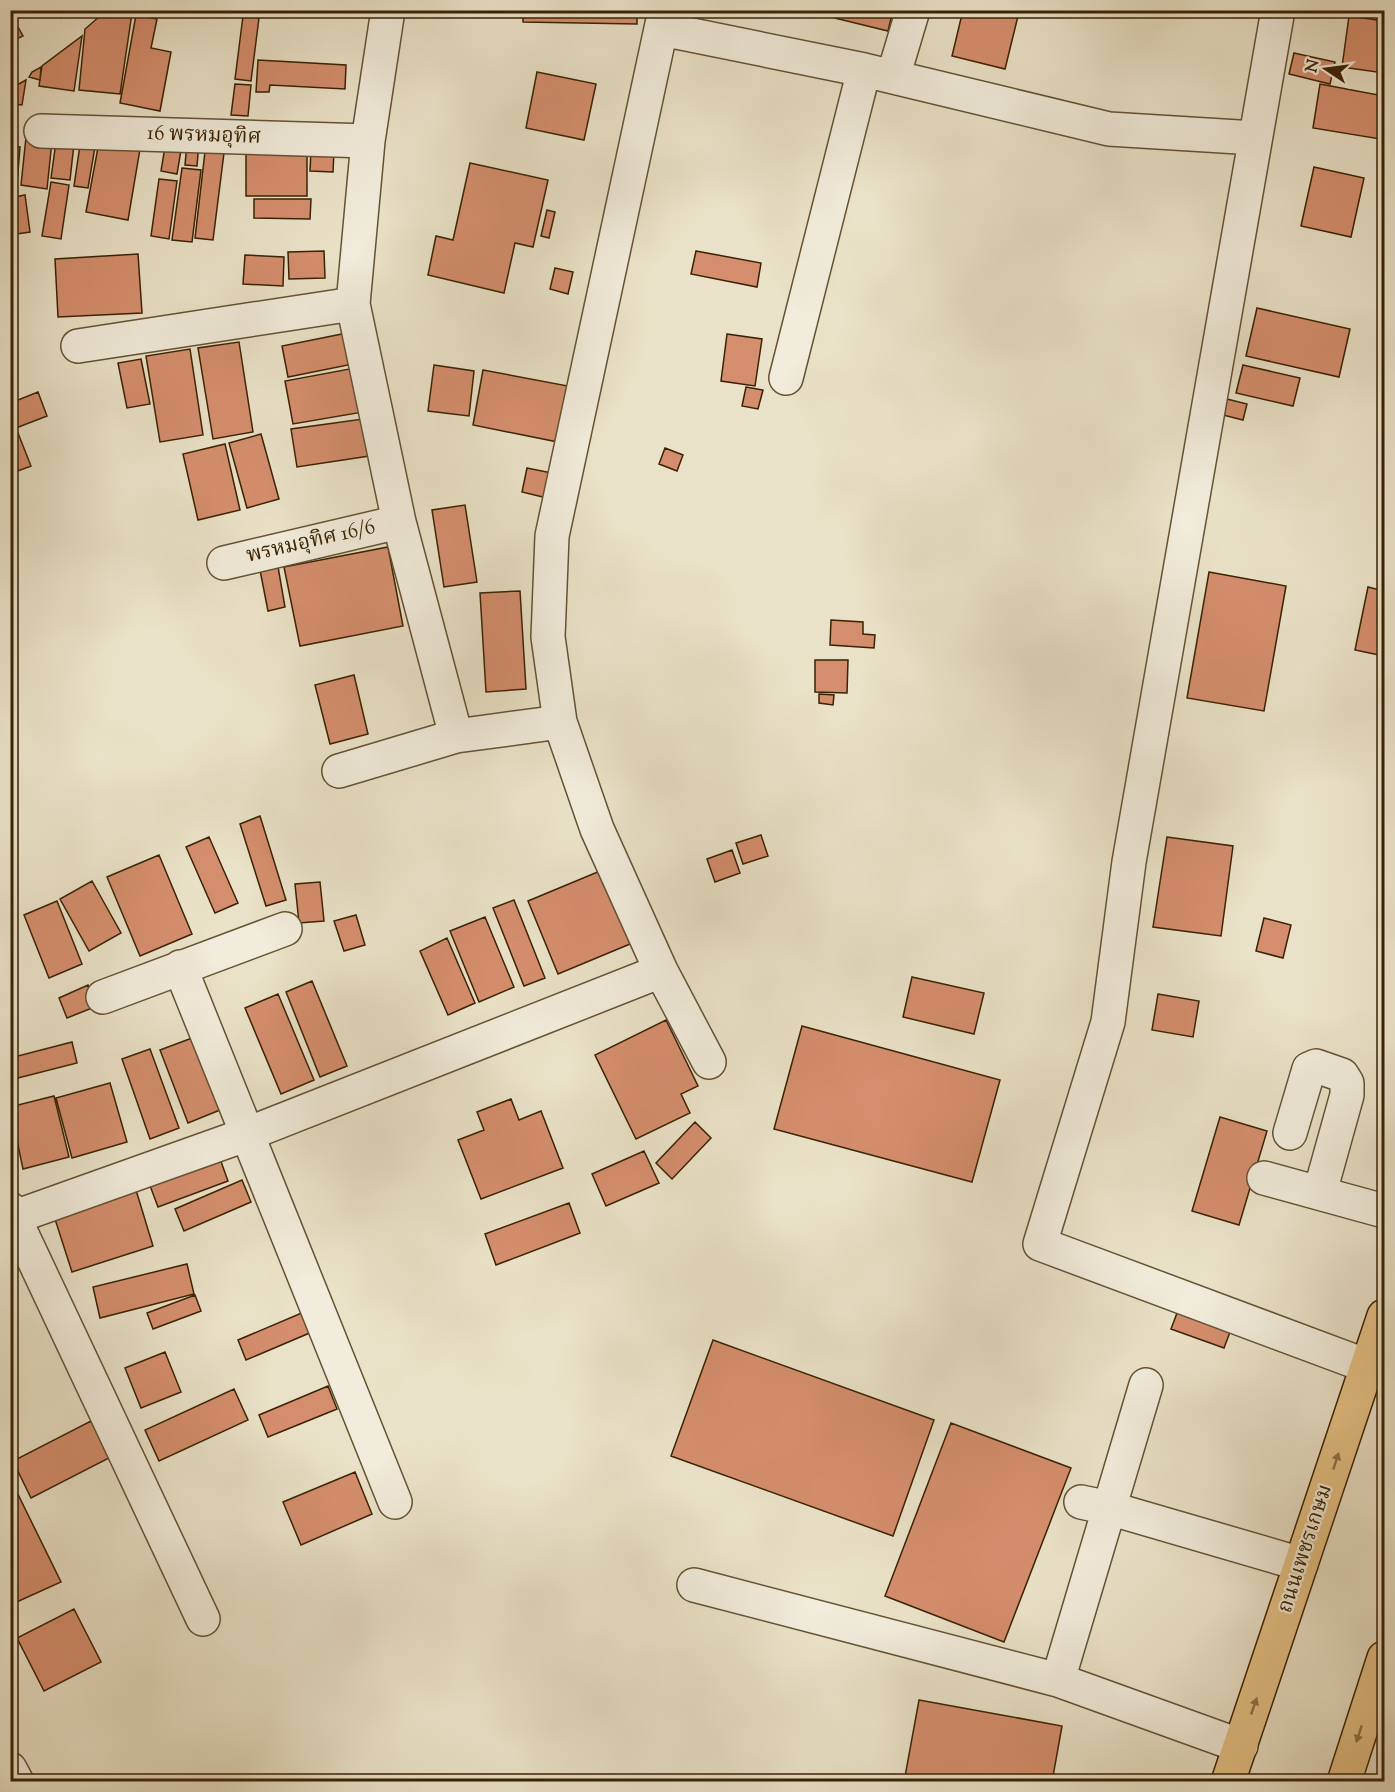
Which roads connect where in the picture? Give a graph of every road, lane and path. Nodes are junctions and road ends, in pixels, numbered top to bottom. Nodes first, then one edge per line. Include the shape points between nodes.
1 (388, 10) edge
2 (913, 10) edge
3 (1278, 10) edge
4 (664, 20) edge
5 (879, 74) junction
6 (41, 131) dead end
7 (1255, 138) junction
8 (368, 141) junction
9 (353, 304) junction
10 (78, 346) dead end
11 (786, 378) dead end
12 (399, 522) junction
13 (224, 563) dead end
14 (560, 722) junction
15 (456, 736) junction
16 (339, 771) dead end
17 (285, 929) dead end
18 (180, 967) junction
19 (661, 971) junction
20 (103, 997) dead end
21 (709, 1062) dead end
22 (1290, 1133) dead end
23 (245, 1135) junction
24 (1264, 1178) dead end
25 (1320, 1192) junction
26 (1384, 1211) edge
27 (13, 1213) edge
28 (1384, 1316) edge
29 (1367, 1366) junction
30 (1146, 1385) dead end
31 (395, 1502) dead end
32 (1095, 1505) junction
33 (1301, 1564) junction
34 (694, 1585) dead end
35 (204, 1619) dead end
36 (1384, 1658) edge
37 (1058, 1680) junction
38 (1241, 1746) junction
39 (10, 1769) edge
40 (17, 1782) edge
41 (1228, 1782) edge
42 (1344, 1782) edge

1 - 8 street
2 - 5 street
3 - 7 street
4 - 5 street
4 - 14 street via 552,536 548,637
5 - 7 street via 1109,129
5 - 11 street
6 - 8 street, 16 พรหมอุทิศ
7 - 29 street via 1129,862 1108,1022 1040,1244
8 - 9 street
9 - 10 street
9 - 12 street
12 - 13 street, พรหมอุทิศ 16/6
12 - 15 street
14 - 15 street
14 - 19 street via 597,829
15 - 16 street
17 - 18 street
18 - 20 street
18 - 23 street
19 - 21 street
19 - 23 street
22 - 25 street via 1309,1069 1316,1066 1342,1075 1347,1095
23 - 27 street
23 - 31 street
24 - 25 street
25 - 26 street
27 - 35 street
28 - 29 highway, ถนนเพชรเกษม
33 -> 29 highway, ถนนเพชรเกษม
30 - 32 street
32 - 33 street
32 - 37 street
38 -> 33 highway, ถนนเพชรเกษม
34 - 37 street
36 -> 42 highway
37 - 38 street
38 - 41 highway, ถนนเพชรเกษม
39 - 40 street

